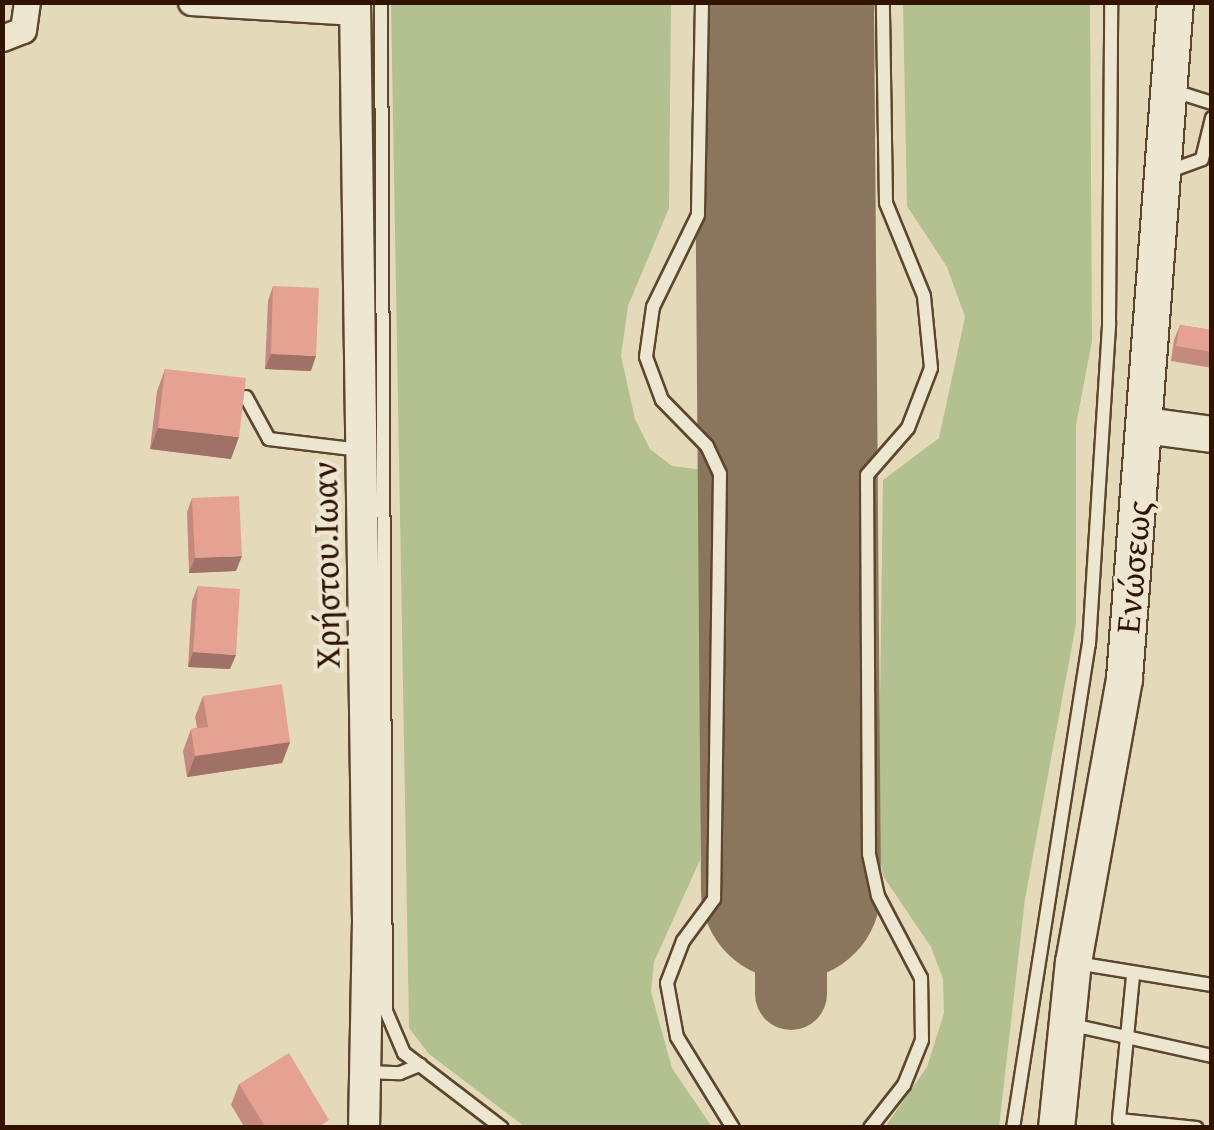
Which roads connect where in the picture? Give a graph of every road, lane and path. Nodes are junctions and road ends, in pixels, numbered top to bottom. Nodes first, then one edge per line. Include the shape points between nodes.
1 (27, 2) edge
2 (191, 2) edge
3 (702, 2) edge
4 (882, 2) edge
5 (1111, 2) edge
6 (1175, 2) edge
7 (364, 6) edge
8 (2, 38) edge
9 (1166, 88) junction
10 (1212, 102) edge
11 (1212, 118) edge
12 (1160, 174) junction
13 (246, 396) edge
14 (1144, 426) junction
15 (1212, 434) edge
16 (362, 450) junction
17 (1073, 962) junction
18 (1132, 976) junction
19 (1212, 985) edge
20 (1066, 1024) junction
21 (1126, 1041) junction
22 (1212, 1056) edge
23 (420, 1065) junction
24 (365, 1072) junction
25 (364, 1128) edge
26 (502, 1128) edge
27 (733, 1128) edge
28 (870, 1128) edge
29 (1013, 1128) edge
30 (1056, 1128) edge
31 (1197, 1128) edge

1 - 8 street via 23,30
2 - 7 street
3 - 27 lane via 698,215 653,307 646,357 662,400 707,446 720,474 714,899 683,942 666,983 677,1037
4 - 28 lane via 886,203 924,296 931,368 908,428 867,475 869,854 878,896 921,978 922,1040 904,1085
5 - 29 lane via 1109,323 1091,625
6 - 9 main road, Ενώσεως
7 - 16 street, Χρήστου.Ιωαν
7 - 23 lane via 386,1012 404,1054
9 - 10 lane
9 - 12 main road, Ενώσεως
11 - 12 lane via 1202,159
12 - 14 main road, Ενώσεως
13 - 16 lane via 269,439
14 - 15 main road
14 - 17 main road, Ενώσεως via 1124,678
16 - 24 street, Χρήστου.Ιωαν
17 - 18 lane
17 - 20 main road, Ενώσεως
18 - 19 lane
18 - 21 lane
20 - 21 lane
20 - 30 main road, Ενώσεως
21 - 22 lane
21 - 31 lane via 1119,1120
23 - 24 lane via 400,1073
23 - 26 lane
24 - 25 street, Χρήστου.Ιωαν

